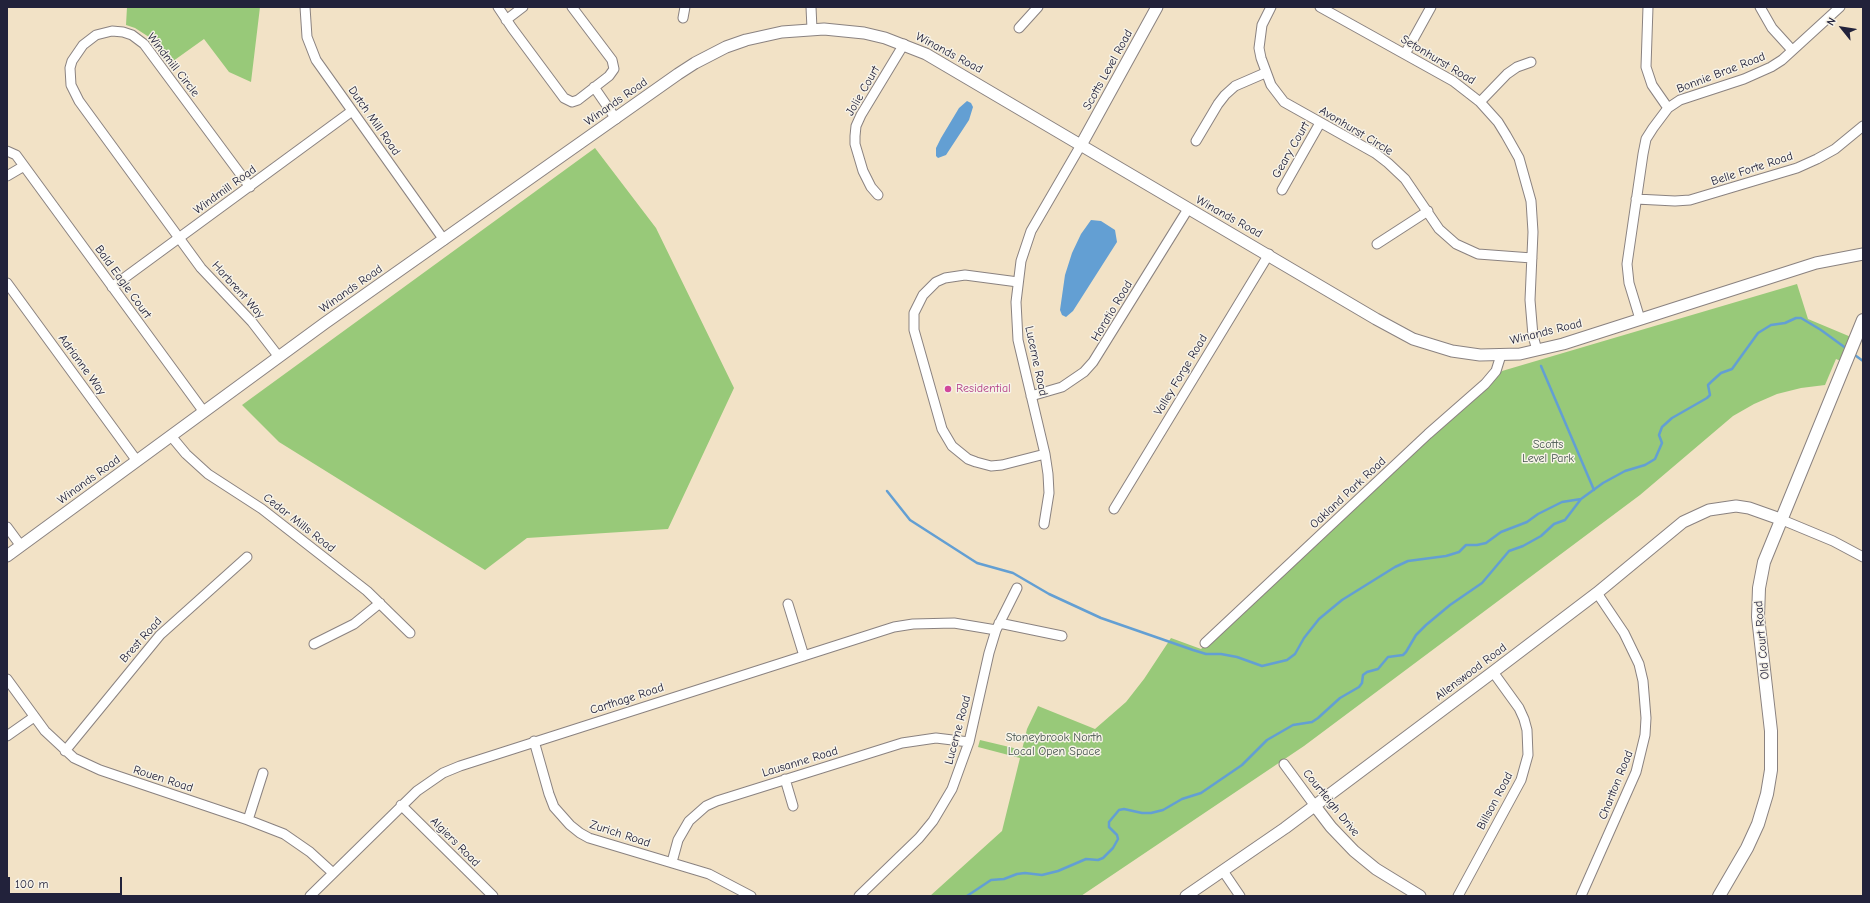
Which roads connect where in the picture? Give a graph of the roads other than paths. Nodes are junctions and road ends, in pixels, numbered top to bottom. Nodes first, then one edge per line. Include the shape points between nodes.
1 (305, 7) edge
2 (498, 7) edge
3 (523, 7) edge
4 (572, 7) edge
5 (685, 7) edge
6 (811, 7) edge
7 (1038, 7) edge
8 (1157, 7) edge
9 (1271, 7) edge
10 (1320, 7) edge
11 (1431, 7) edge
12 (1648, 7) edge
13 (1760, 7) edge
14 (1840, 7) edge
15 (683, 18) dead end
16 (506, 20) junction
17 (1019, 28) dead end
18 (812, 29) junction
19 (904, 44) junction
20 (1792, 50) junction
21 (1405, 54) junction
22 (1531, 62) dead end
23 (1266, 73) junction
24 (594, 87) junction
25 (1480, 102) junction
26 (1668, 108) junction
27 (352, 111) junction
28 (616, 119) junction
29 (1320, 123) junction
30 (1863, 126) edge
31 (1196, 141) dead end
32 (1081, 145) junction
33 (7, 151) edge
34 (24, 166) junction
35 (7, 176) edge
36 (250, 187) junction
37 (1282, 190) dead end
38 (878, 195) dead end
39 (1636, 199) junction
40 (1188, 209) junction
41 (1428, 210) junction
42 (180, 238) junction
43 (444, 240) junction
44 (1377, 244) dead end
45 (1268, 254) junction
46 (1863, 254) edge
47 (1532, 258) junction
48 (1018, 282) junction
49 (7, 283) edge
50 (112, 287) junction
51 (1640, 319) junction
52 (1863, 320) edge
53 (1536, 350) junction
54 (1501, 355) junction
55 (279, 357) junction
56 (1031, 396) junction
57 (204, 412) junction
58 (171, 436) junction
59 (1045, 454) junction
60 (137, 461) junction
61 (1114, 509) dead end
62 (1780, 519) junction
63 (1044, 524) dead end
64 (7, 527) edge
65 (20, 546) junction
66 (7, 556) edge
67 (1863, 556) edge
68 (247, 557) dead end
69 (1016, 588) dead end
70 (1597, 593) junction
71 (380, 603) junction
72 (788, 604) dead end
73 (998, 626) junction
74 (410, 632) dead end
75 (1062, 636) dead end
76 (1205, 643) dead end
77 (314, 644) dead end
78 (804, 656) junction
79 (1493, 672) junction
80 (7, 679) edge
81 (34, 717) junction
82 (7, 736) edge
83 (534, 741) junction
84 (969, 742) junction
85 (65, 751) junction
86 (1284, 764) dead end
87 (263, 773) dead end
88 (785, 779) junction
89 (401, 805) junction
90 (792, 806) dead end
91 (1315, 806) junction
92 (248, 820) junction
93 (672, 862) junction
94 (1223, 871) junction
95 (333, 873) junction
96 (310, 896) edge
97 (493, 896) edge
98 (751, 896) edge
99 (859, 896) edge
100 (1186, 896) edge
101 (1240, 896) edge
102 (1420, 896) edge
103 (1458, 896) edge
104 (1581, 896) edge
105 (1719, 896) edge

1 - 27 street, Dutch Mill Road via 305,24 311,49
2 - 16 street
3 - 16 street
4 - 24 street via 614,65 609,76
5 - 15 street
6 - 18 street
7 - 17 street
8 - 32 street, Scotts Level Road
9 - 23 street, Avonhurst Circle via 1262,25 1259,48
10 - 21 street, Setonhurst Road
11 - 21 street
12 - 26 street via 1646,67 1652,85
13 - 20 street via 1772,28
14 - 20 street, Bonnie Brae Road
16 - 24 street via 568,101 578,100
18 - 19 street, Winands Road via 864,33
18 - 28 street, Winands Road via 762,36 720,50 695,63
19 - 32 street, Winands Road via 938,60
19 - 38 street, Jolie Court via 861,115 856,130 855,144 863,171
20 - 26 street, Bonnie Brae Road via 1760,73 1695,94
21 - 25 street, Setonhurst Road via 1453,81
22 - 25 street via 1507,74
23 - 29 street, Avonhurst Circle via 1271,85 1284,102
23 - 31 street via 1235,86 1225,95
24 - 28 street
25 - 47 street, Setonhurst Road via 1506,135 1524,172 1532,215
26 - 39 street, Bonnie Brae Road via 1646,139
27 - 36 street, Windmill Road
27 - 43 street, Dutch Mill Road
28 - 43 street, Winands Road
29 - 37 street, Geary Court
29 - 41 street, Avonhurst Circle via 1375,153 1388,163 1405,179
30 - 39 street, Belle Forte Road via 1835,149 1797,168 1690,200
32 - 40 street, Winands Road
32 - 48 street, Lucerne Road via 1031,231 1021,261
33 - 34 street, Bald Eagle Court via 16,155
34 - 35 street
34 - 50 street, Bald Eagle Court
36 - 42 street, Windmill Road
36 - 42 street, Windmill Circle via 144,44 123,32 103,32 88,40 77,53 70,68 71,84 75,93
39 - 51 street, Bonnie Brae Road via 1627,274
40 - 45 street, Winands Road
40 - 56 street, Horatio Road via 1093,362 1067,384
41 - 44 street
41 - 47 street, Avonhurst Circle via 1447,238 1466,250 1491,256
42 - 50 street, Windmill Road
42 - 55 street, Harbrent Way via 201,268 252,322
43 - 55 street, Winands Road
45 - 54 street, Winands Road via 1413,339 1466,354
45 - 61 street, Valley Forge Road
46 - 51 street, Winands Road via 1816,263
47 - 53 street, Setonhurst Road via 1530,300
48 - 56 street, Lucerne Road via 1018,340
48 - 59 street via 964,275 936,282 922,295 914,313 914,330 942,429 952,446 968,459 991,466
49 - 60 street, Adrianne Way
50 - 57 street, Bald Eagle Court
51 - 53 street, Winands Road
52 - 62 main road, Old Court Road
53 - 54 street, Winands Road
54 - 76 street, Oakland Park Road via 1496,371 1485,384 1428,434
55 - 57 street, Winands Road
56 - 59 street, Lucerne Road
57 - 58 street, Winands Road
58 - 60 street, Winands Road
58 - 71 street, Cedar Mills Road via 208,474 262,509
59 - 63 street, Lucerne Road via 1049,493
60 - 65 street, Winands Road
62 - 67 street
62 - 70 street, Allenswood Road via 1736,506 1697,514
62 - 105 main road, Old Court Road via 1764,562 1758,603 1771,731 1771,776 1758,824
64 - 65 street
65 - 66 street, Winands Road
68 - 85 street, Brest Road via 160,635
69 - 73 street, Lucerne Road
70 - 79 street, Allenswood Road
70 - 104 street, Charlton Road via 1624,633 1639,664 1646,699 1646,724 1636,772
71 - 74 street, Cedar Mills Road
71 - 77 street via 354,624
72 - 78 street
73 - 75 street, Carthage Road
73 - 78 street, Carthage Road via 913,624 872,633
73 - 84 street, Lucerne Road via 989,653
78 - 83 street, Carthage Road
79 - 91 street, Allenswood Road
79 - 103 street, Billson Road via 1524,719 1528,755 1521,780
80 - 81 street, Rouen Road
81 - 82 street
81 - 85 street, Rouen Road
83 - 89 street, Carthage Road via 443,773
83 - 93 street, Zurich Road via 554,807 570,825 589,838
84 - 88 street, Lausanne Road via 936,738 902,742
84 - 99 street, Lucerne Road via 952,789 933,821 911,847
85 - 92 street, Rouen Road via 100,770
86 - 91 street, Courtleigh Drive
87 - 92 street
88 - 90 street
88 - 93 street, Lausanne Road via 731,796 696,813 678,840
89 - 95 street, Carthage Road
89 - 97 street, Algiers Road
91 - 94 street, Allenswood Road
91 - 102 street, Courtleigh Drive via 1354,851 1376,869
92 - 95 street, Rouen Road via 284,834 310,852
93 - 98 street, Zurich Road via 709,874
94 - 100 street, Allenswood Road
94 - 101 street
95 - 96 street, Carthage Road

